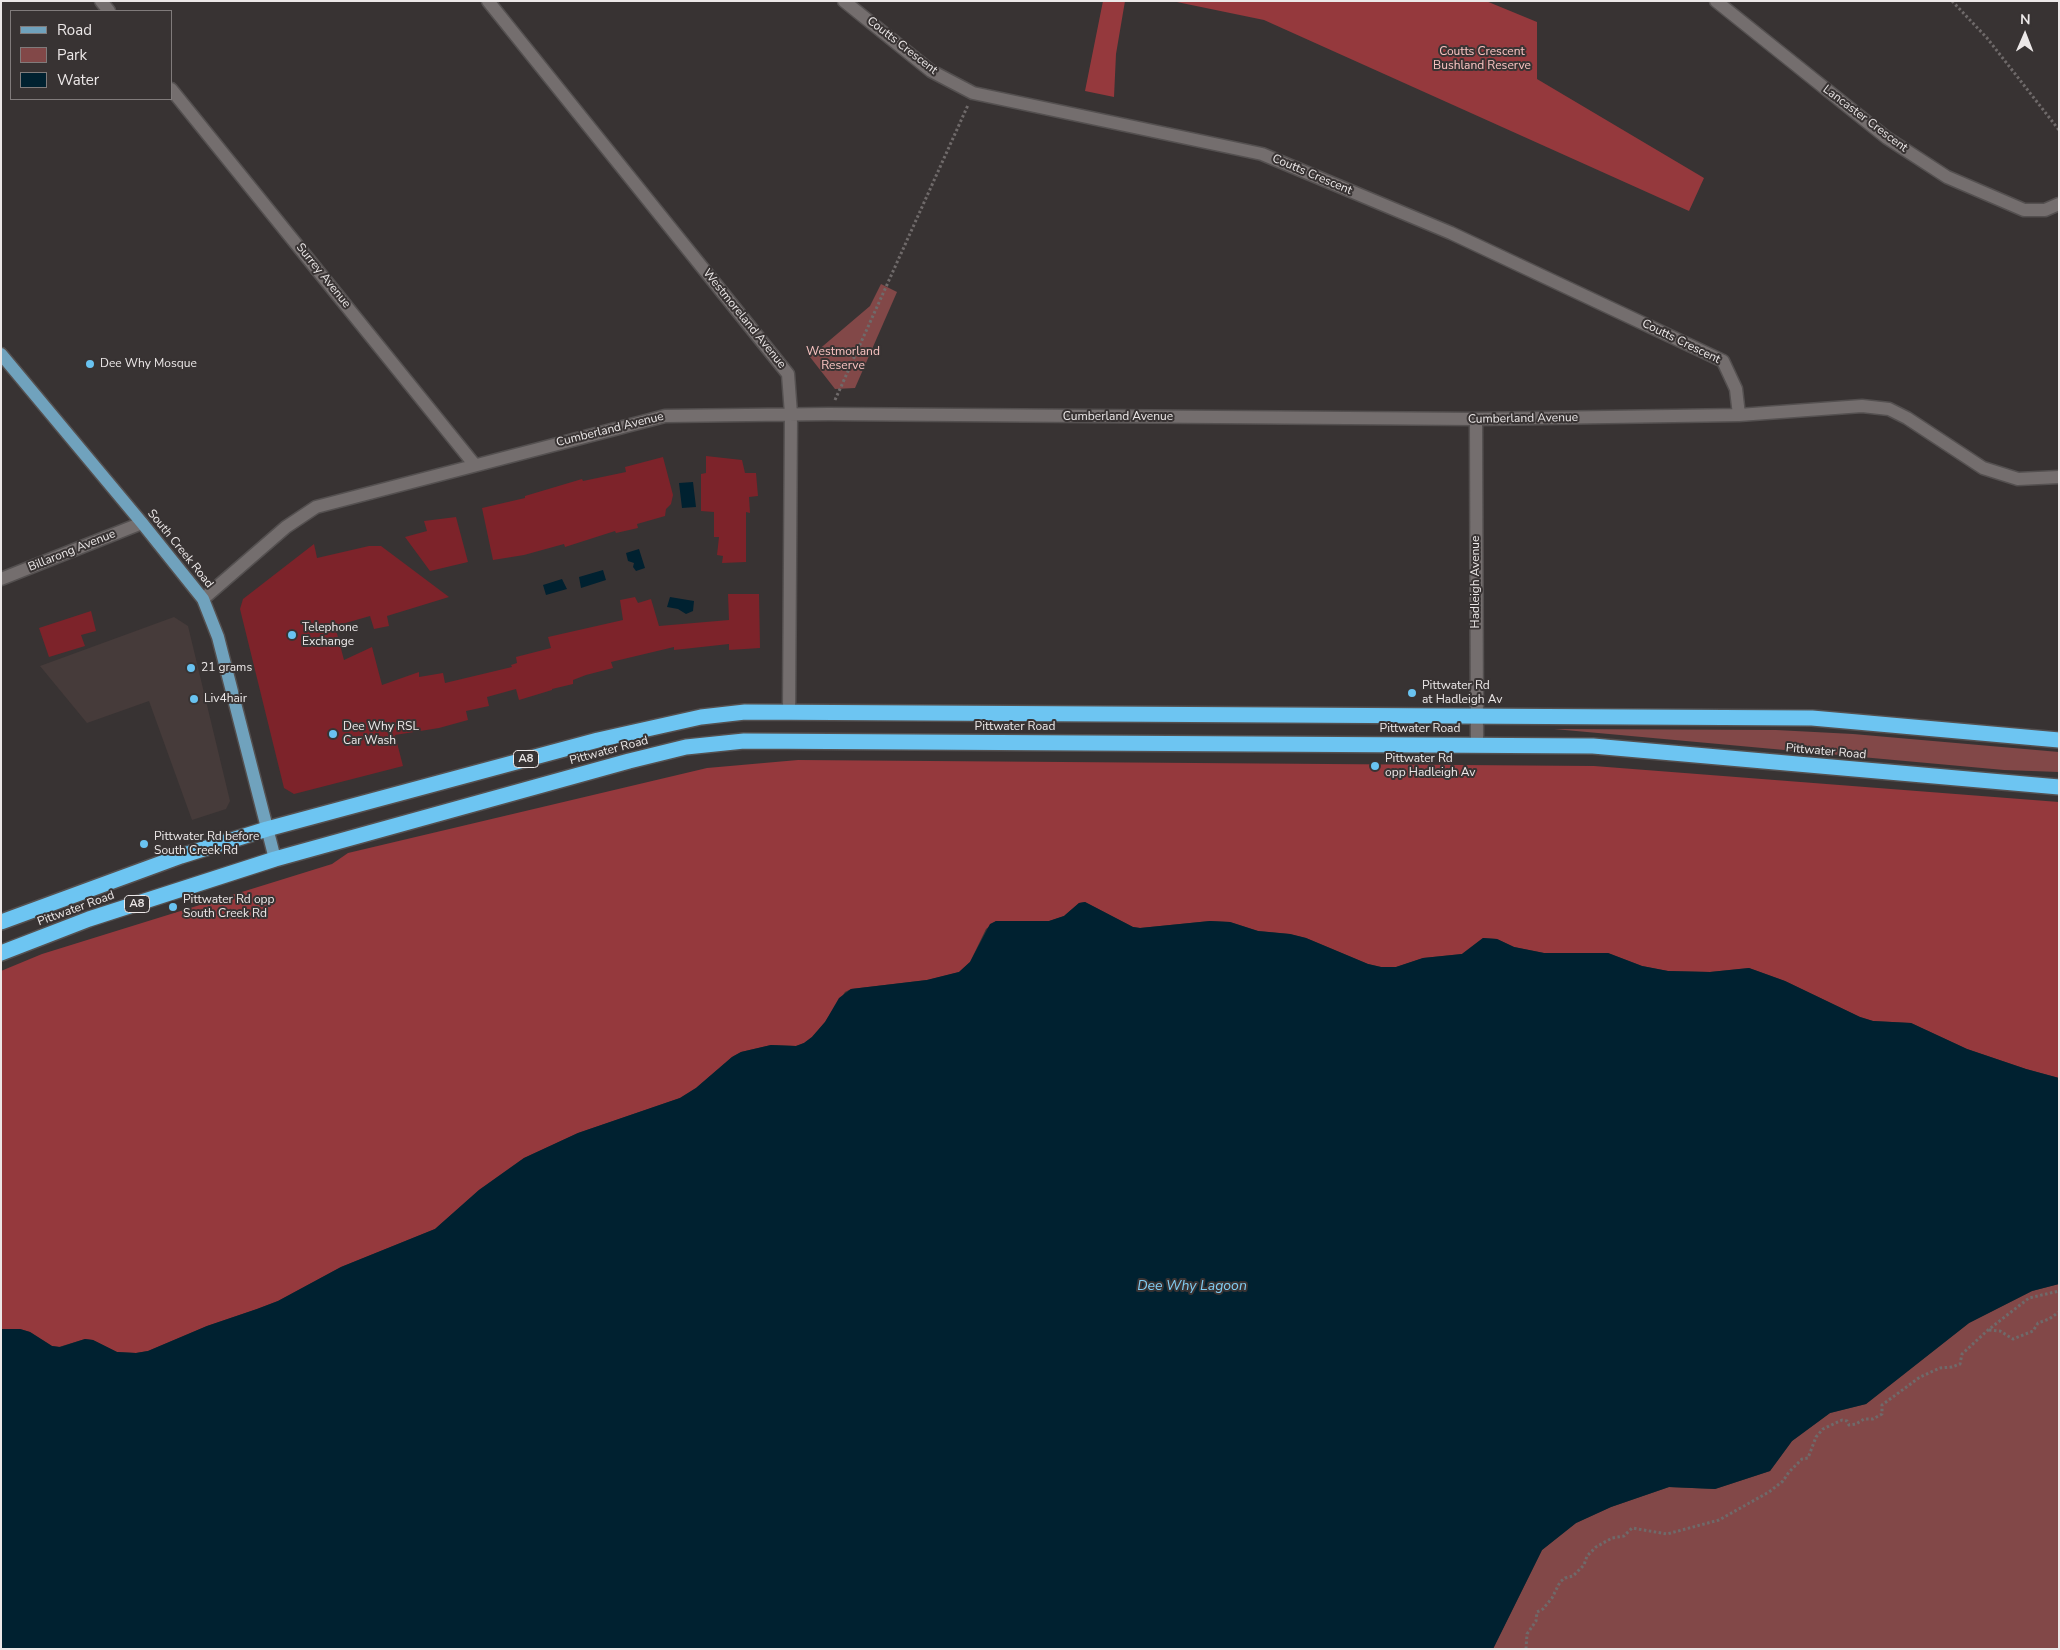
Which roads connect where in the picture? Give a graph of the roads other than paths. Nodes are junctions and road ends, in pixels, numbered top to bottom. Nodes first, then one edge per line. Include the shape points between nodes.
1 (488, 1) edge
2 (844, 1) edge
3 (1716, 1) edge
4 (172, 90) edge
5 (2059, 204) edge
6 (1, 354) edge
7 (791, 414) junction
8 (1738, 415) junction
9 (1476, 420) junction
10 (474, 464) junction
11 (2059, 477) edge
12 (142, 524) junction
13 (1, 579) edge
14 (203, 599) junction
15 (789, 711) junction
16 (1477, 717) junction
17 (2059, 740) edge
18 (1477, 744) junction
19 (2059, 787) edge
20 (267, 829) junction
21 (275, 859) junction
22 (1, 922) edge
23 (1, 953) edge

1 - 7 street, Westmoreland Avenue via 788,374
2 - 8 street, Coutts Crescent via 931,71 973,93 1262,154 1442,229 1723,361 1736,389
3 - 5 street, Lancaster Crescent via 1887,138 1947,177 2024,210 2045,210
4 - 10 street, Surrey Avenue
6 - 12 main road, South Creek Road
7 - 9 street, Cumberland Avenue
7 - 10 street, Cumberland Avenue via 665,416
7 - 15 street, Westmoreland Avenue
8 - 9 street, Cumberland Avenue
8 - 11 street, Cumberland Avenue via 1862,406 1889,409 1983,468 2018,479
9 - 16 street, Hadleigh Avenue
10 - 14 street, Cumberland Avenue via 316,507 286,527
12 - 13 street, Billarong Avenue
12 - 14 main road, South Creek Road
14 - 20 main road, South Creek Road via 218,637
15 - 16 highway, Pittwater Road / A8
15 - 20 highway, Pittwater Road / A8 via 746,712 664,724
16 - 17 highway, Pittwater Road / A8 via 1812,718
16 - 18 street, Hadleigh Avenue
18 - 19 highway, Pittwater Road / A8 via 1594,746
18 - 21 highway, Pittwater Road / A8 via 744,741 686,748 629,761
20 - 21 main road, South Creek Road
20 - 22 highway, Pittwater Road / A8 via 181,856
21 - 23 highway, Pittwater Road / A8 via 89,919

